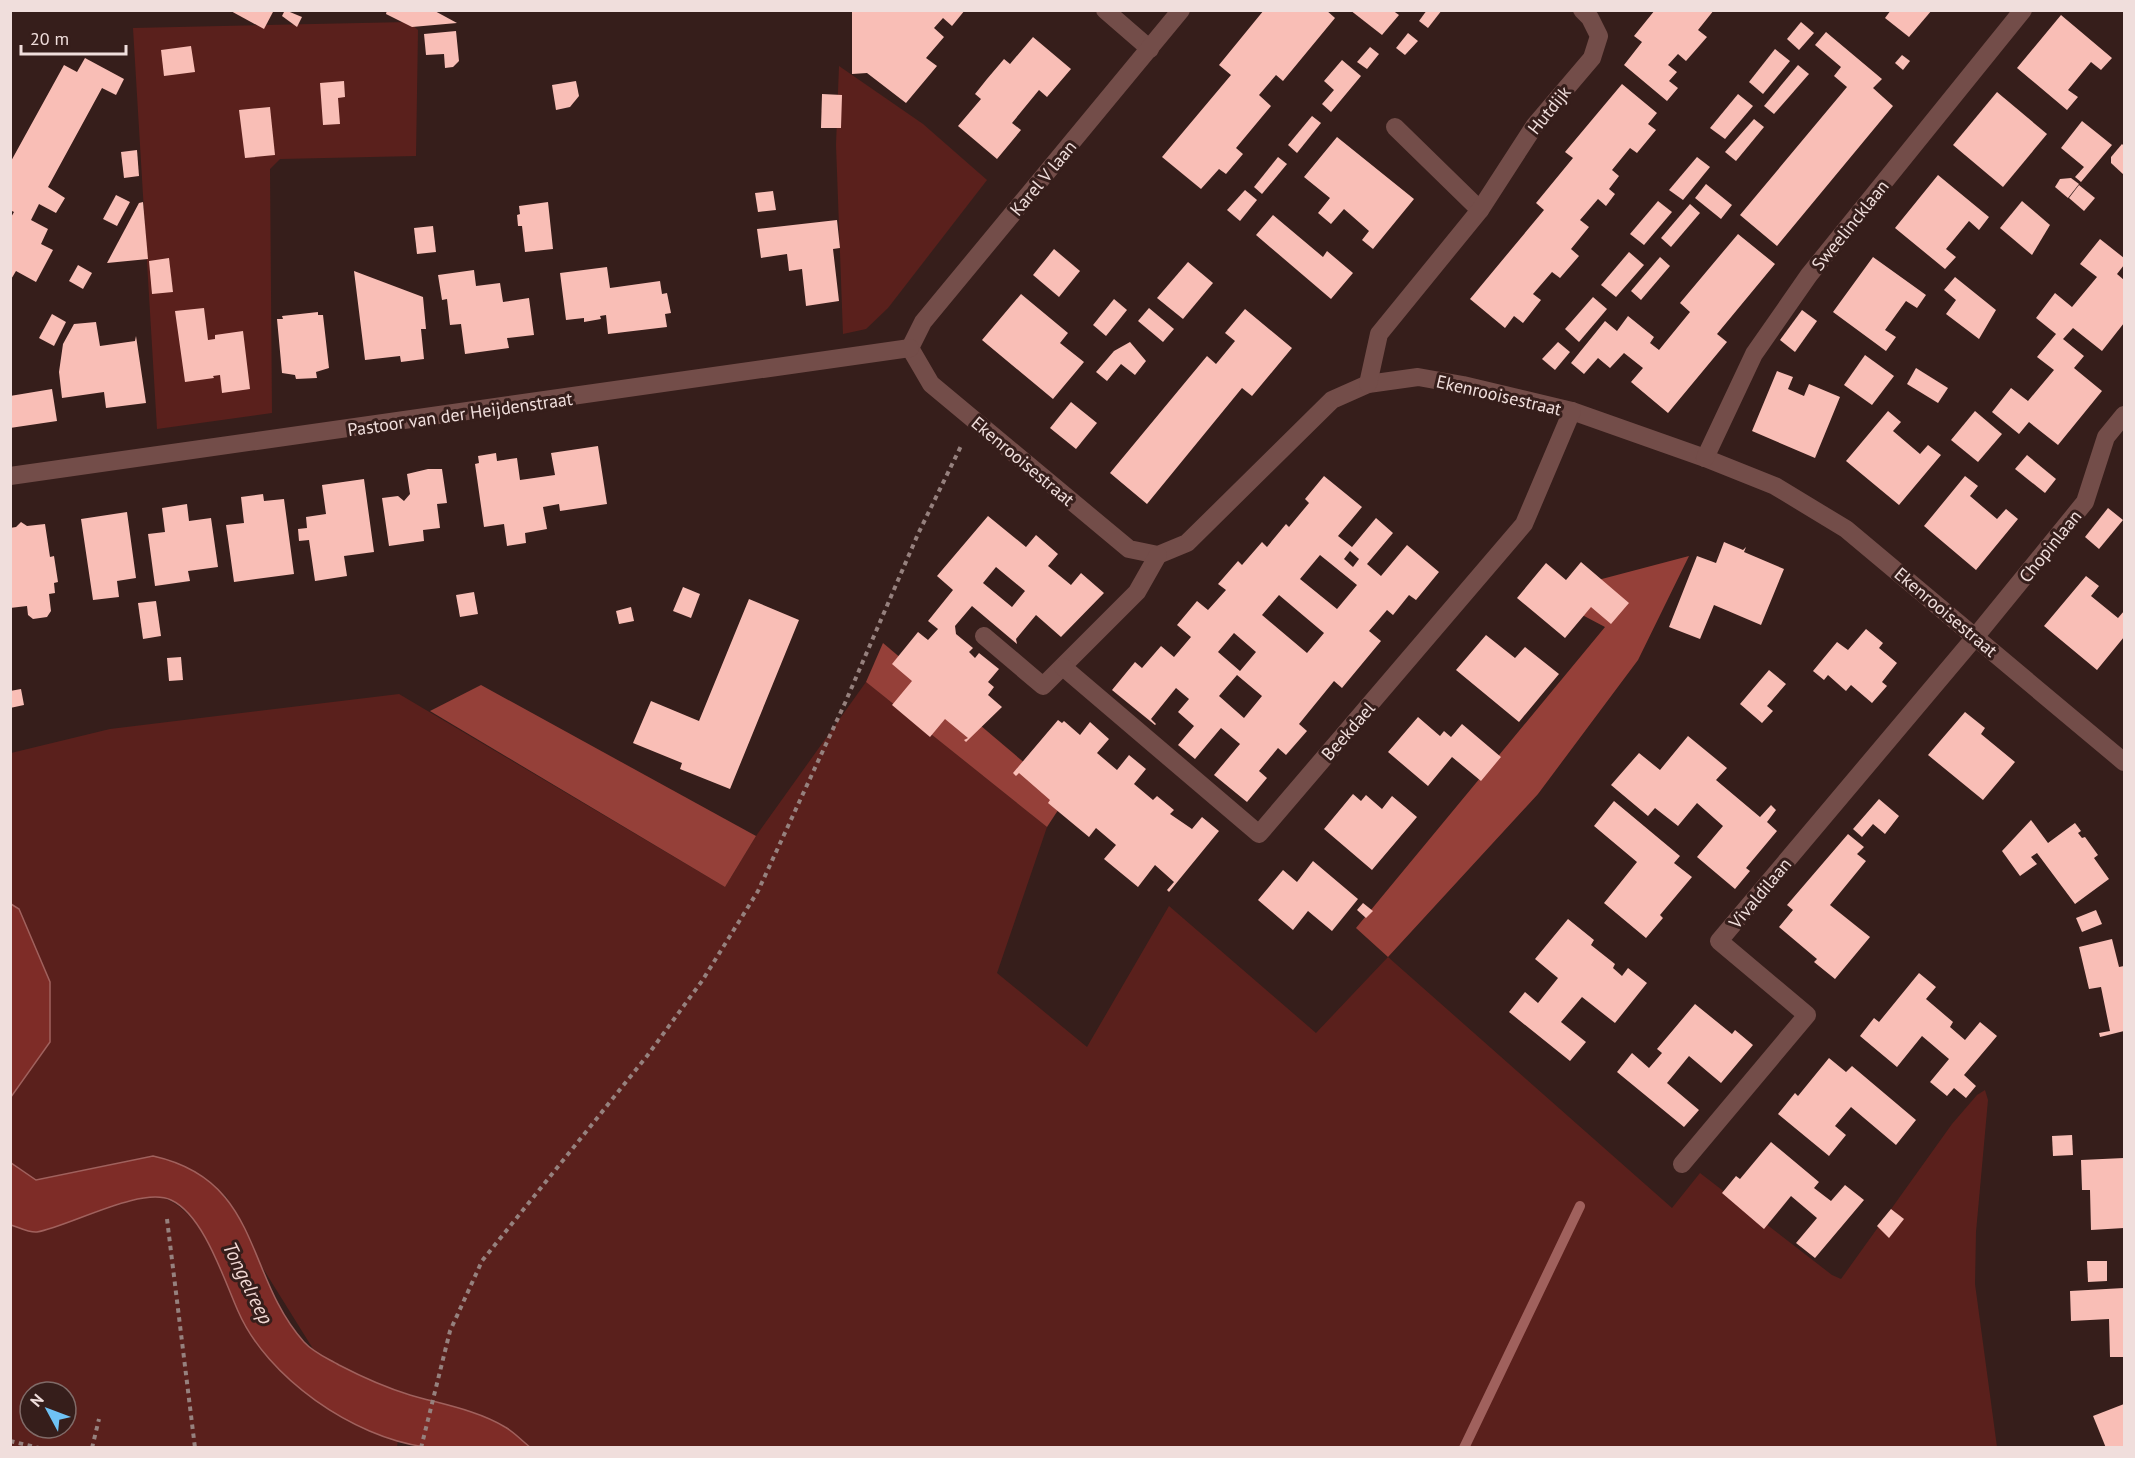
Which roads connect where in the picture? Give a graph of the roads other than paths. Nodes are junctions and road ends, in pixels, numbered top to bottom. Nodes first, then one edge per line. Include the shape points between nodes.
1 (1105, 10) edge
2 (1181, 10) edge
3 (1582, 10) edge
4 (2023, 10) edge
5 (1150, 49) junction
6 (1395, 127) dead end
7 (1480, 210) junction
8 (910, 348) junction
9 (1368, 384) junction
10 (1572, 411) junction
11 (2124, 415) edge
12 (1704, 458) junction
13 (10, 476) edge
14 (1158, 555) junction
15 (984, 636) dead end
16 (1976, 636) junction
17 (1063, 667) junction
18 (2124, 762) edge
19 (1682, 1164) dead end

1 - 5 street
2 - 5 street, Karel V laan
3 - 7 street, Hutdijk via 1599,36 1592,58 1535,124
4 - 12 street, Sweelincklaan via 1809,275 1754,354
5 - 8 street, Karel V laan via 923,322
6 - 7 street
7 - 9 street, Hutdijk via 1378,334
8 - 13 street, Pastoor van der Heijdenstraat
8 - 14 street, Ekenrooisestraat via 931,384 974,420 1129,549
9 - 10 street, Ekenrooisestraat via 1418,376
9 - 14 street, Ekenrooisestraat via 1332,400 1187,543
10 - 12 street, Ekenrooisestraat
10 - 17 street, Beekdael via 1524,524 1259,834
11 - 16 street, Chopinlaan via 2106,437 2085,502
12 - 16 street, Ekenrooisestraat via 1775,486 1846,529
14 - 17 street via 1137,592
15 - 17 street via 1043,686
16 - 18 street, Ekenrooisestraat
16 - 19 street, Vivaldilaan via 1719,941 1807,1015

